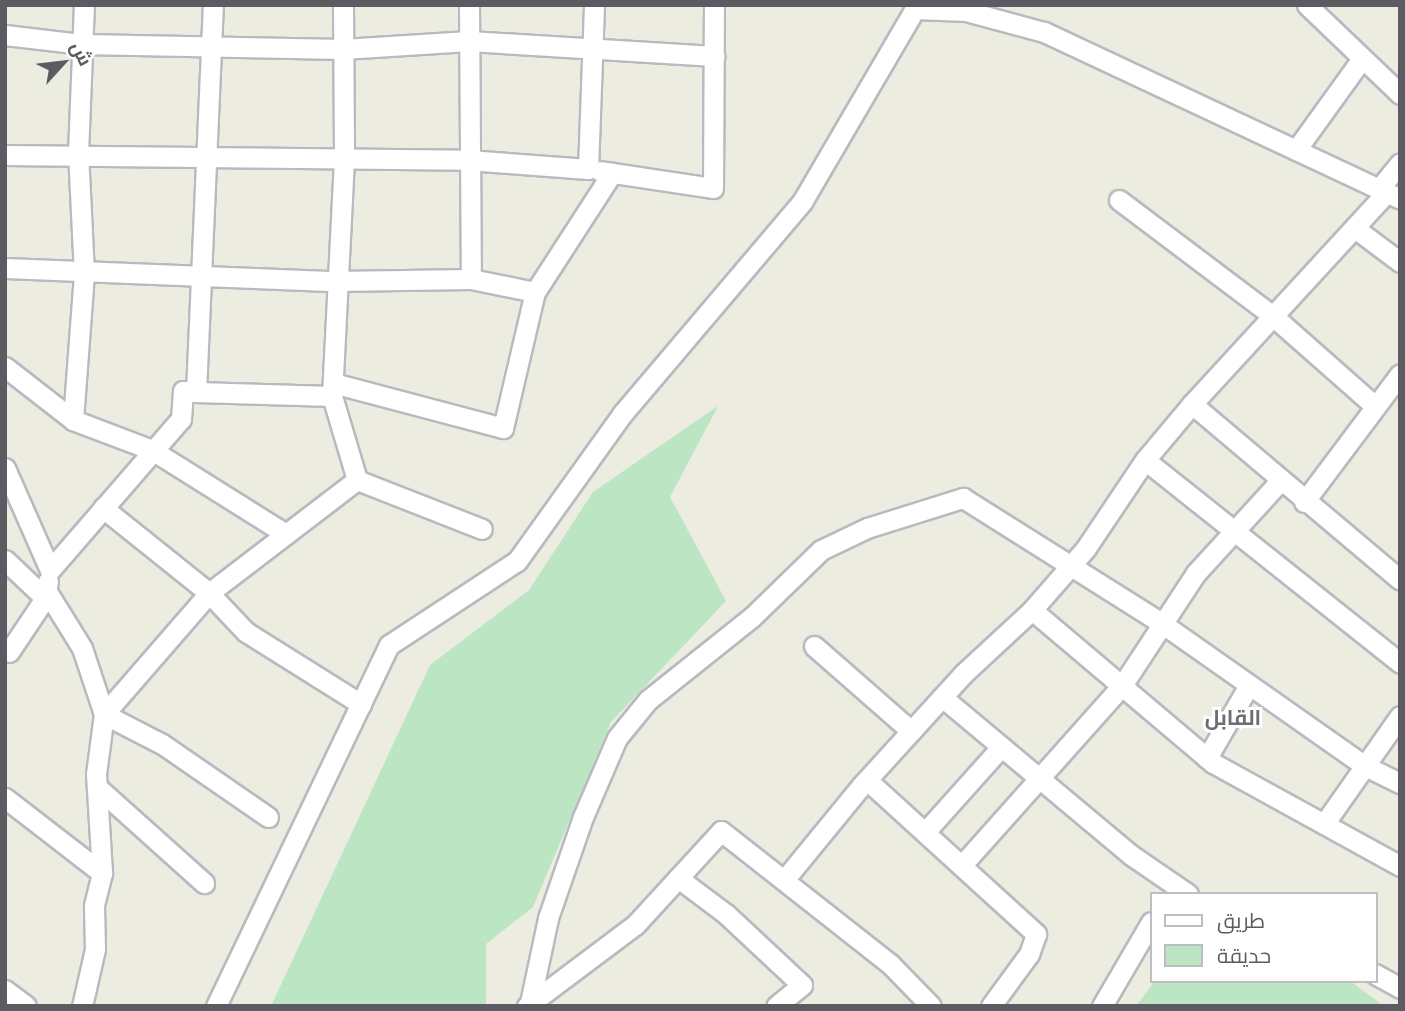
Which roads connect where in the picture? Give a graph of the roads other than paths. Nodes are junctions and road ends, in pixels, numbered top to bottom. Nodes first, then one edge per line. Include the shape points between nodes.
1 (84, 5) edge
2 (213, 5) edge
3 (342, 5) edge
4 (469, 5) edge
5 (594, 5) edge
6 (714, 5) edge
7 (1307, 5) edge
8 (905, 11) edge
9 (5, 35) edge
10 (469, 41) junction
11 (82, 44) junction
12 (208, 47) junction
13 (343, 49) junction
14 (592, 50) junction
15 (715, 56) junction
16 (1362, 60) junction
17 (1400, 94) edge
18 (1296, 150) junction
19 (78, 153) junction
20 (5, 155) edge
21 (206, 158) junction
22 (344, 159) junction
23 (468, 160) junction
24 (1400, 163) edge
25 (588, 169) junction
26 (611, 173) junction
27 (1388, 194) edge
28 (1119, 200) dead end
29 (1356, 229) junction
30 (1400, 262) edge
31 (5, 268) edge
32 (199, 273) junction
33 (84, 274) junction
34 (471, 279) junction
35 (335, 281) junction
36 (535, 292) junction
37 (1274, 317) junction
38 (5, 367) edge
39 (1400, 374) edge
40 (333, 390) junction
41 (196, 392) junction
42 (1192, 404) junction
43 (1375, 406) junction
44 (73, 420) junction
45 (152, 450) junction
46 (1145, 460) junction
47 (5, 468) edge
48 (357, 480) junction
49 (1280, 481) junction
50 (1304, 502) junction
51 (103, 508) junction
52 (482, 528) dead end
53 (1232, 531) junction
54 (286, 534) junction
55 (5, 560) edge
56 (1071, 565) junction
57 (51, 570) junction
58 (1400, 580) edge
59 (209, 593) junction
60 (46, 594) junction
61 (1032, 611) junction
62 (1160, 622) junction
63 (814, 646) dead end
64 (9, 652) dead end
65 (1400, 663) edge
66 (1123, 684) junction
67 (1250, 685) junction
68 (942, 698) junction
69 (361, 704) junction
70 (104, 714) junction
71 (1400, 716) edge
72 (911, 731) junction
73 (1001, 747) junction
74 (1207, 758) junction
75 (1365, 766) junction
76 (867, 780) junction
77 (1041, 780) junction
78 (1400, 783) edge
79 (97, 788) junction
80 (5, 798) edge
81 (268, 817) dead end
82 (1324, 824) junction
83 (926, 831) junction
84 (962, 866) junction
85 (1400, 866) edge
86 (102, 873) junction
87 (678, 878) junction
88 (785, 879) junction
89 (204, 883) dead end
90 (1177, 891) edge
91 (1150, 924) edge
92 (1377, 975) edge
93 (1400, 988) edge
94 (5, 990) edge
95 (529, 1004) edge
96 (26, 1006) edge
97 (82, 1006) edge
98 (216, 1006) edge
99 (776, 1006) edge
100 (931, 1006) edge
101 (991, 1006) edge
102 (1102, 1006) edge

1 - 11 street
2 - 12 street
3 - 13 street
4 - 10 street
5 - 14 street
6 - 15 street
7 - 16 street
8 - 18 street via 966,11 1044,32
8 - 69 street via 802,202 623,414 517,561 389,645
9 - 11 street
10 - 13 street
10 - 14 street
10 - 23 street
11 - 12 street
11 - 19 street
12 - 13 street
12 - 21 street
13 - 22 street
14 - 15 street
14 - 25 street
15 - 26 street via 713,188
16 - 17 street
16 - 18 street
18 - 27 street
19 - 20 street
19 - 21 street
19 - 33 street
21 - 22 street
21 - 32 street
22 - 23 street
22 - 35 street
23 - 25 street
23 - 34 street
24 - 27 street
25 - 26 street
26 - 36 street
27 - 29 street
28 - 37 street
29 - 30 street
29 - 37 street
31 - 33 street
32 - 33 street
32 - 35 street
32 - 41 street
33 - 44 street
34 - 35 street
34 - 36 street
35 - 40 street
36 - 40 street via 503,428
37 - 42 street
37 - 43 street
38 - 44 street
39 - 43 street
40 - 41 street
40 - 48 street
41 - 45 street via 183,391 181,419
42 - 46 street
42 - 49 street
43 - 50 street
44 - 45 street
45 - 51 street
45 - 54 street
46 - 53 street
46 - 56 street
47 - 57 street
48 - 52 street
48 - 54 street
49 - 50 street
49 - 53 street
50 - 58 street
51 - 57 street
51 - 59 street
53 - 62 street
53 - 65 street
54 - 59 street
55 - 60 street
56 - 61 street
56 - 62 street
56 - 95 street via 963,498 867,528 821,550 752,617 648,700 617,738 548,918
57 - 60 street
59 - 69 street via 246,632
59 - 70 street
60 - 64 street
60 - 70 street via 82,648
61 - 66 street
61 - 68 street
62 - 66 street
62 - 67 street
63 - 72 street
66 - 74 street
66 - 77 street
67 - 74 street
67 - 75 street
68 - 72 street
68 - 73 street
69 - 98 street
70 - 79 street
70 - 81 street via 162,744
71 - 75 street
72 - 76 street
73 - 77 street
73 - 83 street
74 - 82 street
75 - 78 street
75 - 82 street
76 - 83 street
76 - 88 street
77 - 84 street
77 - 90 street
79 - 86 street
79 - 89 street
80 - 86 street
82 - 85 street
83 - 84 street
84 - 101 street via 1036,934 1029,954
86 - 97 street via 94,906 95,950
87 - 88 street via 721,831
87 - 95 street via 635,925
87 - 99 street via 726,914 802,985
88 - 100 street via 891,965
91 - 102 street
92 - 93 street
94 - 96 street

